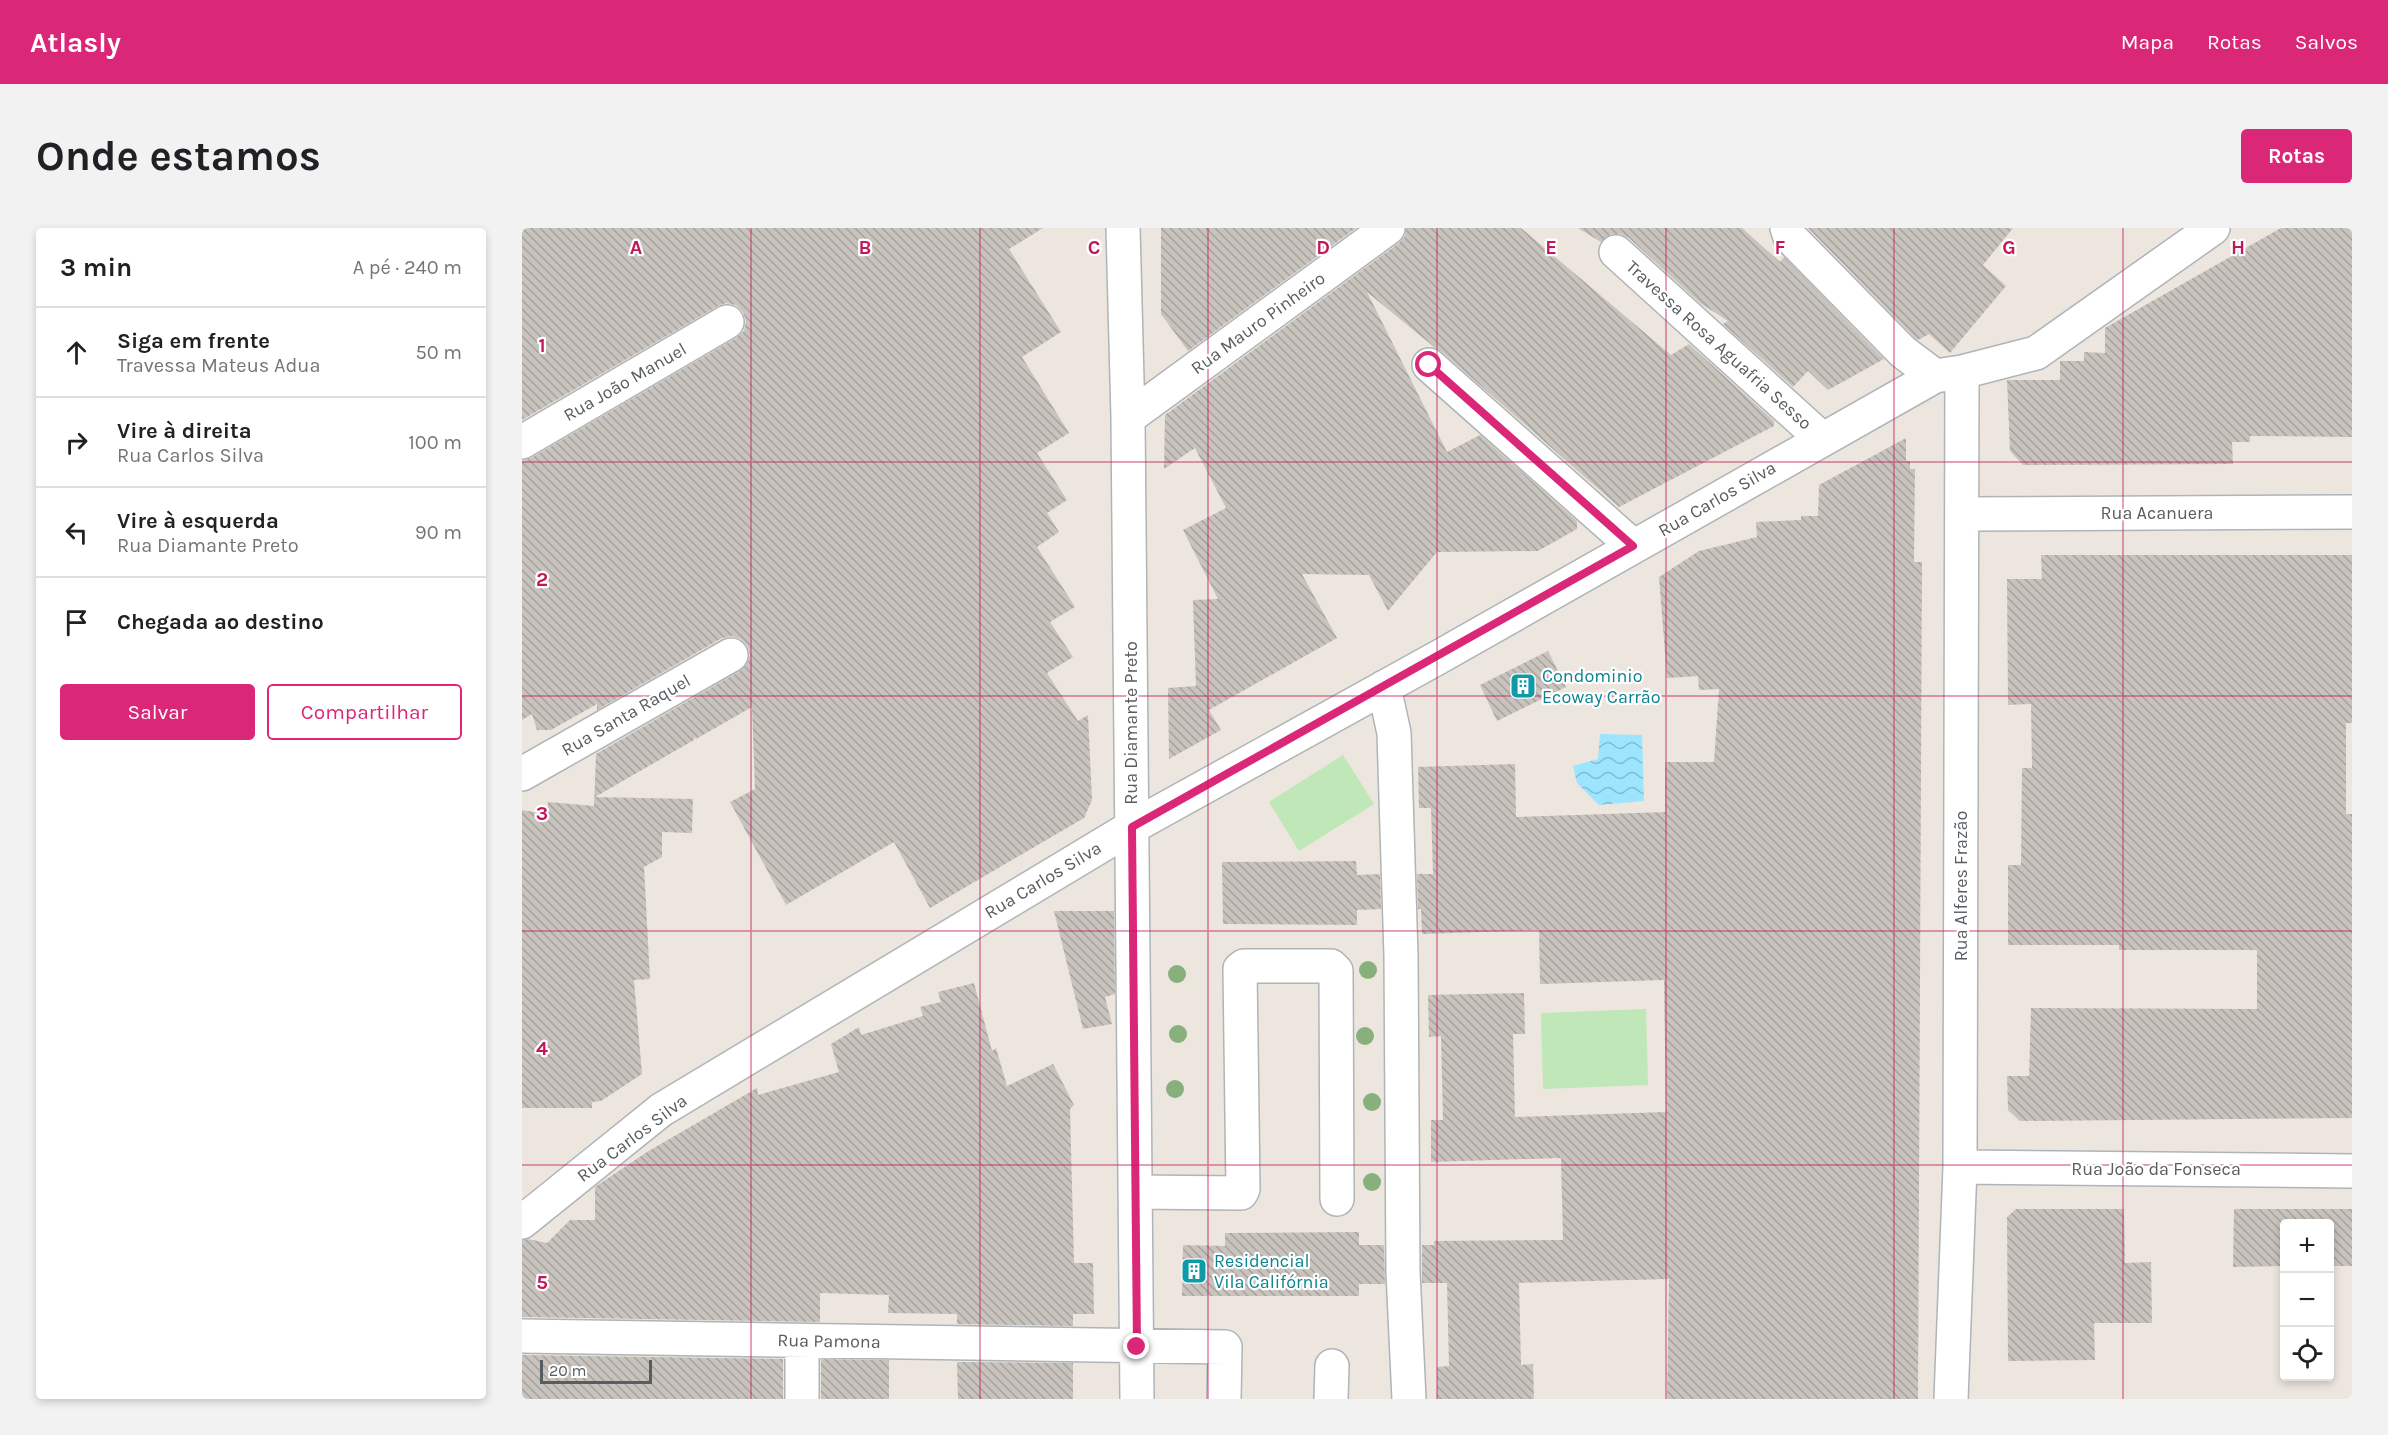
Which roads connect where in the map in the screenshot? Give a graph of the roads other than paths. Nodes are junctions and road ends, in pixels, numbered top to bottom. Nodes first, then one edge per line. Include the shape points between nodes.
1 (1123, 228) edge
2 (1388, 228) edge
3 (1787, 228) edge
4 (2213, 228) edge
5 (1616, 252) dead end
6 (727, 322) dead end
7 (1429, 365) dead end
8 (1949, 374) junction
9 (1128, 418) junction
10 (1822, 439) junction
11 (522, 442) edge
12 (2352, 512) edge
13 (1962, 514) junction
14 (1633, 546) junction
15 (731, 655) dead end
16 (1384, 687) junction
17 (522, 774) edge
18 (1132, 827) junction
19 (1960, 1167) junction
20 (2352, 1171) edge
21 (1135, 1192) junction
22 (1337, 1199) dead end
23 (522, 1222) edge
24 (522, 1336) edge
25 (801, 1341) junction
26 (1137, 1347) junction
27 (1332, 1366) dead end
28 (802, 1399) edge
29 (1137, 1399) edge
30 (1224, 1399) edge
31 (1331, 1399) edge
32 (1408, 1399) edge
33 (1951, 1399) edge

1 - 9 street, Rua Diamante Preto
2 - 9 street, Rua Mauro Pinheiro
3 - 8 street via 1790,237 1903,352
4 - 8 street, Rua Carlos Silva via 2036,353
5 - 10 street, Travessa Rosa Aguafria Sesso
6 - 11 street, Rua João Manuel
7 - 14 street
8 - 10 street, Rua Carlos Silva
8 - 13 street, Rua Alferes Frazão
9 - 18 street, Rua Diamante Preto
10 - 14 street, Rua Carlos Silva
12 - 13 street, Rua Acanuera
13 - 19 street, Rua Alferes Frazão
14 - 16 street, Rua Carlos Silva
15 - 17 street, Rua Santa Raquel
16 - 18 street, Rua Carlos Silva
16 - 32 street via 1394,745
18 - 21 street, Rua Diamante Preto
18 - 23 street, Rua Carlos Silva via 661,1110
19 - 20 street, Rua João da Fonseca
19 - 33 street, Rua Alferes Frazão
21 - 22 street via 1241,1193 1240,969 1331,966 1336,971
21 - 26 street, Rua Diamante Preto
24 - 25 street, Rua Pamona
25 - 26 street, Rua Pamona
25 - 28 street
26 - 29 street, Rua Diamante Preto
26 - 30 street, Rua Pamona via 1225,1347
27 - 31 street

